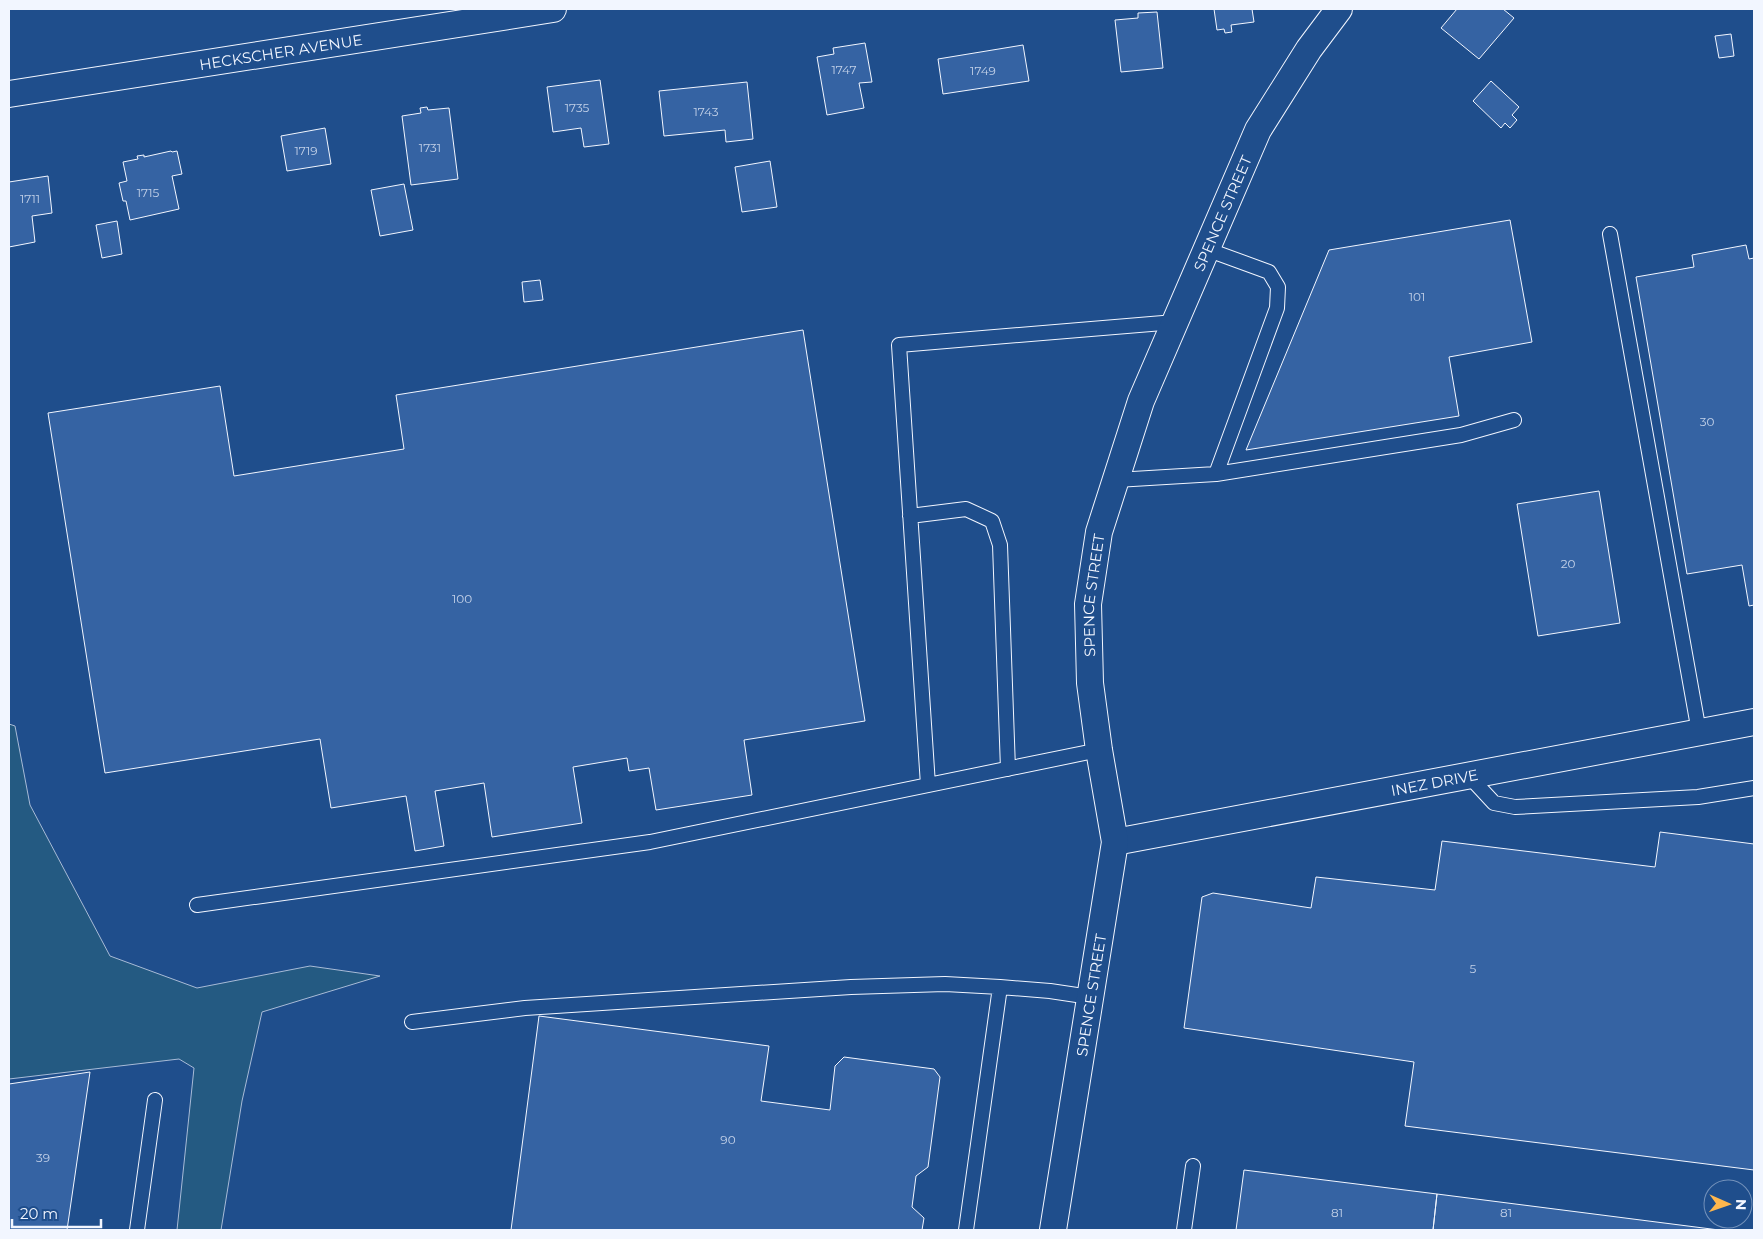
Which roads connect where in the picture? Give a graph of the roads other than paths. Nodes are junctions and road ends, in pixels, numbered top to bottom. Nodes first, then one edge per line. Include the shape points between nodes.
1 (553, 9) edge
2 (1339, 9) edge
3 (9, 94) edge
4 (1610, 234) dead end
5 (1206, 250) junction
6 (1175, 322) junction
7 (1514, 420) dead end
8 (1216, 474) junction
9 (1116, 480) junction
10 (910, 516) junction
11 (1754, 722) edge
12 (1699, 732) junction
13 (1099, 750) junction
14 (1008, 769) junction
15 (1470, 776) junction
16 (928, 785) junction
17 (1754, 788) edge
18 (1115, 842) junction
19 (197, 905) dead end
20 (1000, 987) junction
21 (1090, 998) junction
22 (412, 1022) dead end
23 (155, 1100) dead end
24 (1193, 1166) dead end
25 (137, 1230) edge
26 (966, 1230) edge
27 (1054, 1230) edge
28 (1184, 1230) edge

1 - 3 street, HECKSCHER AVENUE
2 - 5 street, SPENCE STREET via 1309,49 1258,130
4 - 12 lane
5 - 6 street, SPENCE STREET
5 - 8 lane via 1269,272 1278,288 1277,308
6 - 9 street, SPENCE STREET via 1141,401
6 - 10 lane via 899,345
7 - 8 lane via 1461,435
8 - 9 lane
9 - 13 street, SPENCE STREET via 1099,532 1088,604 1090,683
10 - 14 lane via 966,509 992,521 1000,545
10 - 16 lane
11 - 12 street, INEZ DRIVE
12 - 15 street, INEZ DRIVE
13 - 14 lane
13 - 18 street, SPENCE STREET
14 - 16 lane
15 - 17 lane via 1494,803 1515,807 1698,797
15 - 18 street, INEZ DRIVE
16 - 19 lane via 650,842
18 - 21 street, SPENCE STREET
20 - 21 lane
20 - 22 lane via 945,984 851,987 525,1008
20 - 26 lane
21 - 27 street, SPENCE STREET
23 - 25 lane
24 - 28 lane

